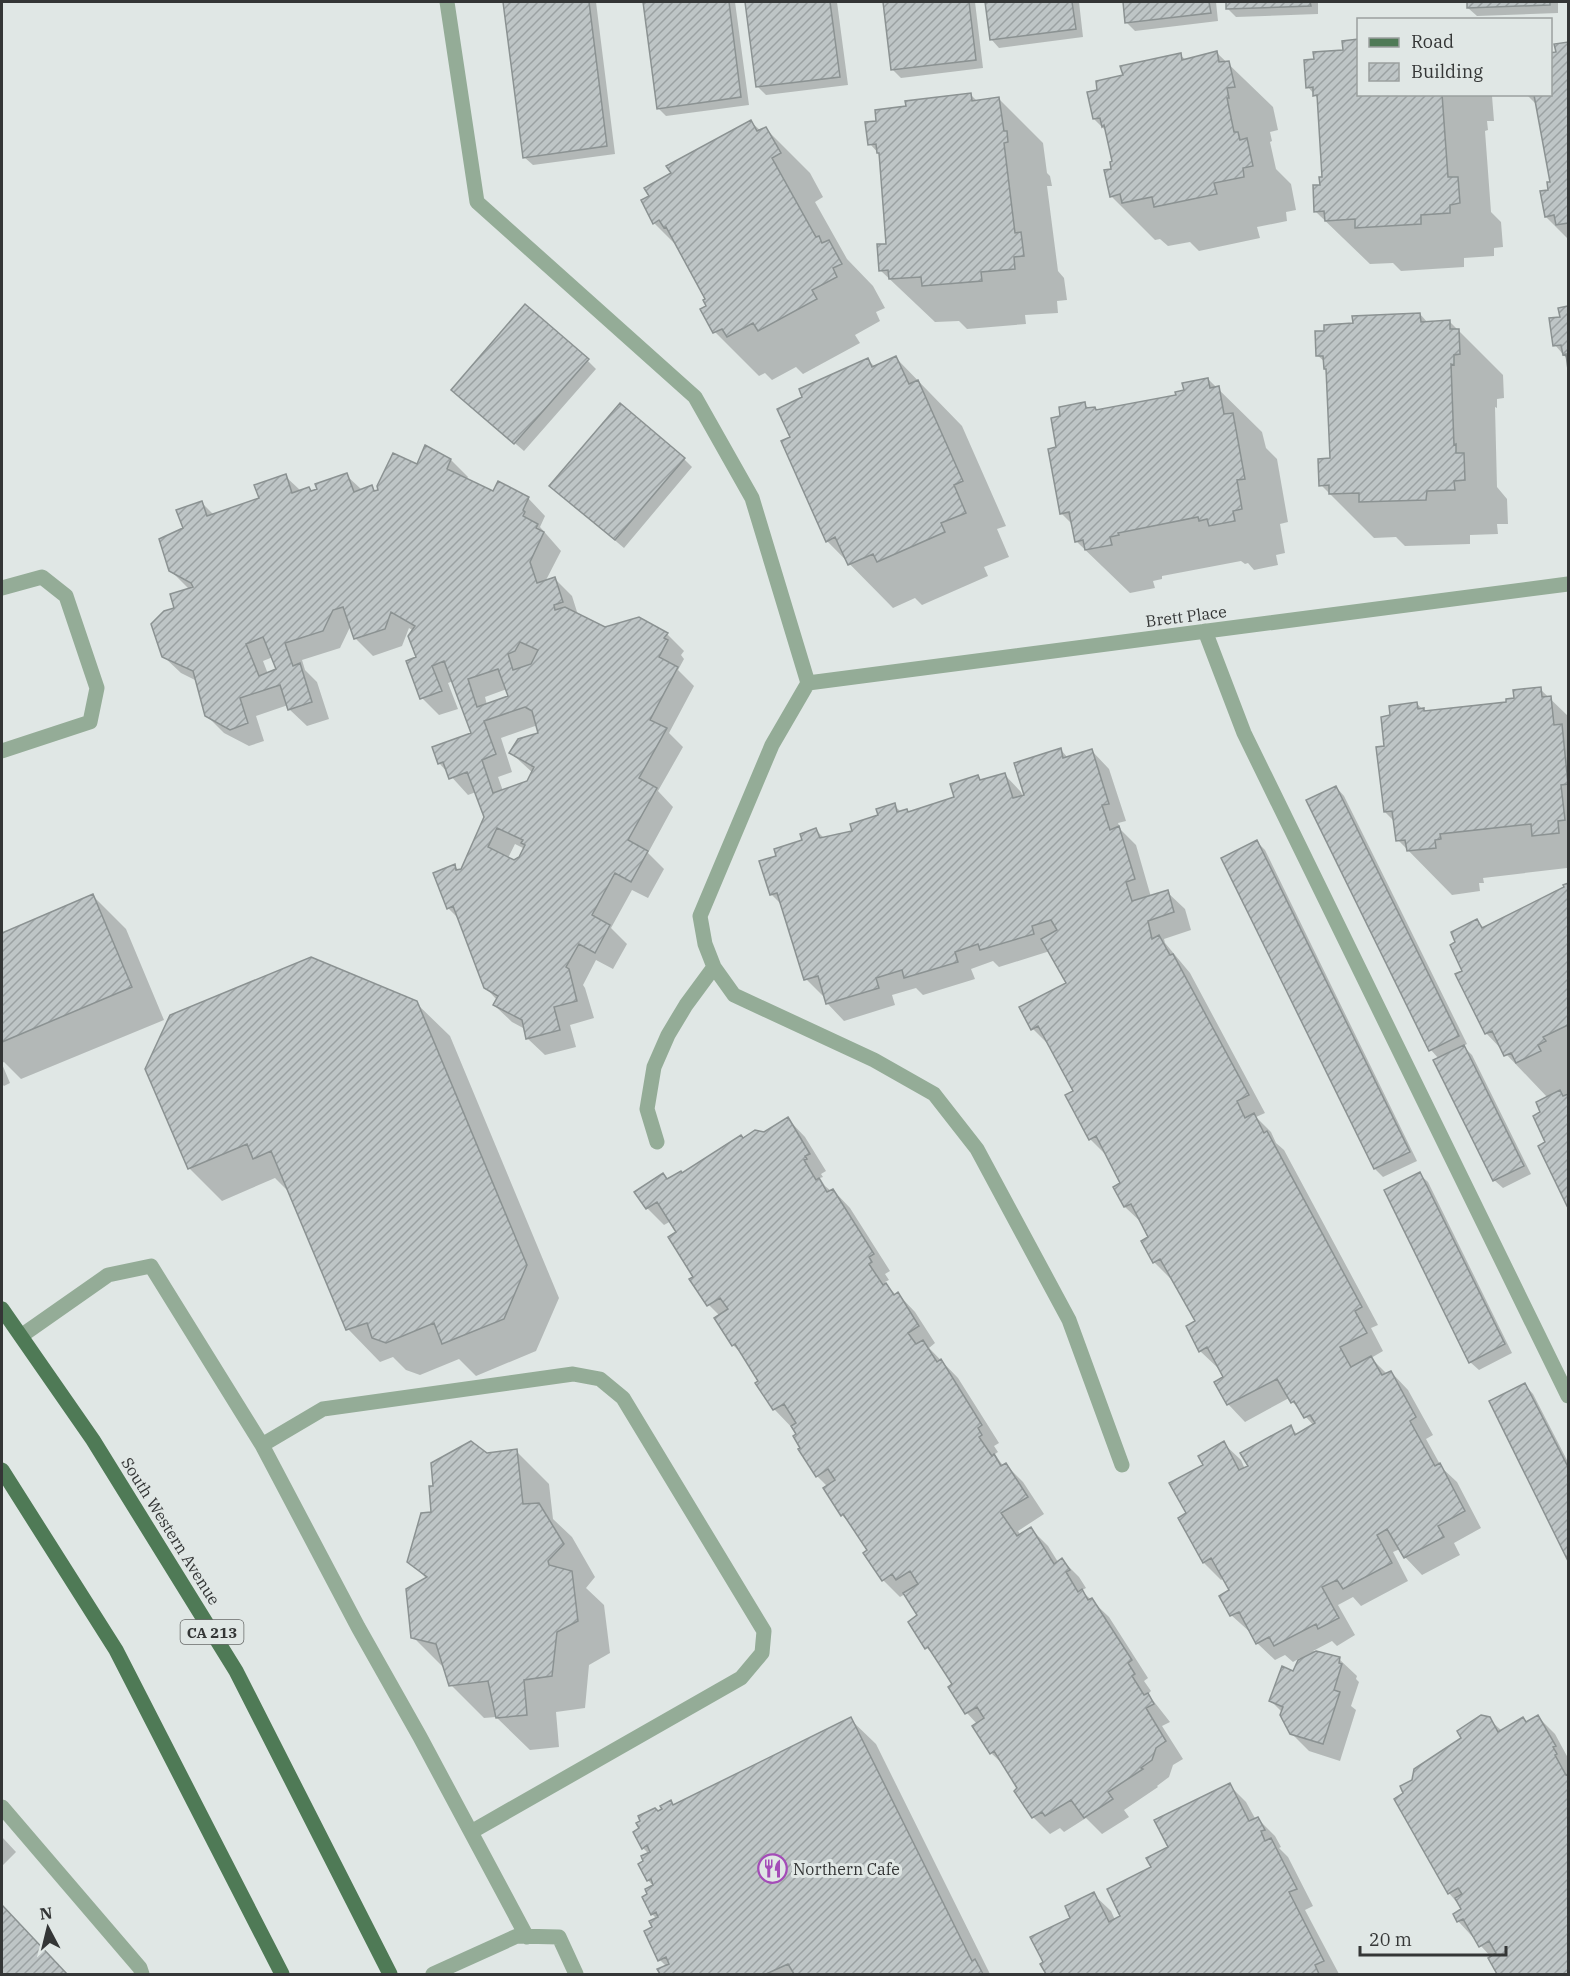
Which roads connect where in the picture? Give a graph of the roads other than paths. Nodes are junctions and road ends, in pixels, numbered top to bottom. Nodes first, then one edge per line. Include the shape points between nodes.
1 (447, 2) edge
2 (1569, 584) edge
3 (2, 588) edge
4 (1205, 631) junction
5 (808, 683) junction
6 (2, 752) edge
7 (714, 967) junction
8 (657, 1142) dead end
9 (2, 1309) edge
10 (21, 1336) junction
11 (1569, 1396) edge
12 (262, 1445) junction
13 (1122, 1465) dead end
14 (2, 1470) edge
15 (2, 1807) edge
16 (471, 1832) junction
17 (527, 1937) junction
18 (142, 1974) edge
19 (282, 1974) edge
20 (390, 1974) edge
21 (433, 1974) edge
22 (576, 1974) edge

1 - 5 street via 477,202 695,397 752,498
2 - 4 street, Brett Place
3 - 6 street via 42,577 66,596 97,688 90,722
4 - 5 street, Brett Place
4 - 11 street via 1244,733
5 - 7 street via 772,745 700,916
7 - 8 street via 686,1005 654,1067 647,1109
7 - 13 street via 734,995 874,1060 934,1094 977,1149 1069,1320
9 - 10 main road, South Western Avenue / CA 213
10 - 12 street via 108,1275 151,1266
10 - 20 main road, South Western Avenue / CA 213 via 93,1440 236,1671
12 - 16 street
12 - 16 street via 323,1409 573,1374 600,1379 623,1398 764,1631 762,1653 741,1678
14 - 19 main road via 116,1650
15 - 18 street
16 - 17 street
17 - 21 street via 517,1936
17 - 22 street via 559,1937

